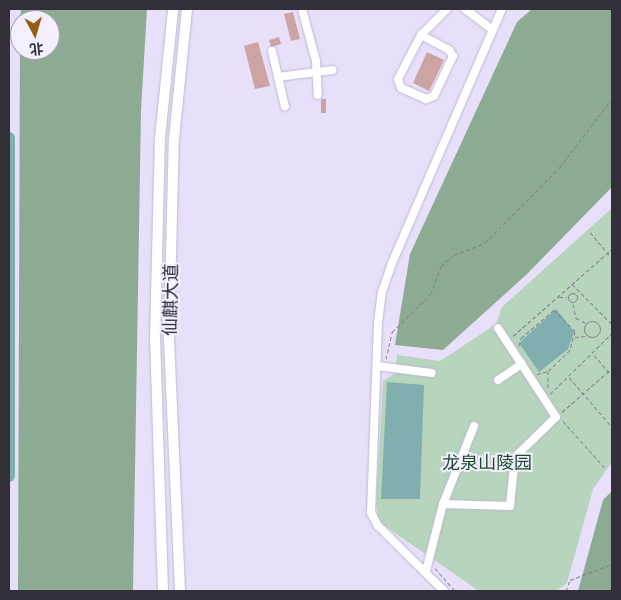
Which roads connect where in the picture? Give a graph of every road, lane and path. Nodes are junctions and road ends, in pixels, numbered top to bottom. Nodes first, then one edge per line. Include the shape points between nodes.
1 (173, 9) edge
2 (187, 9) edge
3 (302, 9) edge
4 (447, 9) edge
5 (465, 9) edge
6 (502, 9) edge
7 (492, 30) junction
8 (421, 35) junction
9 (272, 51) dead end
10 (333, 70) dead end
11 (318, 71) junction
12 (278, 77) junction
13 (318, 95) dead end
14 (612, 99) edge
15 (285, 107) dead end
16 (590, 232) dead end
17 (612, 249) edge
18 (608, 254) junction
19 (612, 258) edge
20 (572, 284) junction
21 (558, 297) junction
22 (568, 297) junction
23 (573, 303) junction
24 (587, 323) junction
25 (612, 324) edge
26 (498, 328) dead end
27 (612, 333) edge
28 (588, 335) junction
29 (575, 337) junction
30 (507, 342) junction
31 (522, 352) dead end
32 (593, 354) junction
33 (522, 364) junction
34 (381, 366) junction
35 (612, 368) edge
36 (548, 371) junction
37 (534, 372) dead end
38 (609, 372) junction
39 (432, 373) dead end
40 (612, 376) edge
41 (569, 377) junction
42 (498, 380) dead end
43 (584, 394) junction
44 (474, 426) dead end
45 (612, 427) edge
46 (604, 467) dead end
47 (443, 504) junction
48 (430, 561) junction
49 (612, 564) edge
50 (426, 571) junction
51 (163, 591) edge
52 (180, 591) edge
53 (444, 591) edge
54 (456, 591) edge
55 (566, 591) edge

1 - 51 main road, 仙麒大道 via 160,138 155,338
2 - 52 main road, 仙麒大道 via 174,139 169,337
3 - 11 street
4 - 8 street
5 - 7 street
6 - 7 street
7 - 34 street via 382,292
8 - 8 street via 398,80 401,88 426,99 434,96 453,56 449,50
9 - 12 street
10 - 11 street
11 - 12 street
11 - 13 street
12 - 15 street
14 - 34 path via 559,168 485,243 454,254 441,266 431,294 392,332
16 - 18 path
17 - 18 path
18 - 19 path
18 - 20 path
20 - 21 path
20 - 25 path
21 - 22 path
21 - 30 path
22 - 23 path
22 - 23 path via 577,296
23 - 24 path via 576,318
24 - 28 path
24 - 28 path via 599,323 601,329 598,335
26 - 30 street
27 - 32 path
28 - 29 path
29 - 31 path via 554,310 521,338
29 - 36 path via 570,350
30 - 33 street
32 - 38 path
32 - 41 path
33 - 42 street
33 - 47 street via 556,417 515,457 512,504
34 - 39 street
34 - 50 street via 371,513 378,526
35 - 38 path
36 - 37 path
36 - 41 path via 547,397
38 - 40 path
38 - 43 path
41 - 43 path
43 - 45 path
43 - 46 path via 558,416
44 - 47 street
47 - 48 street
48 - 50 street
48 - 54 path
49 - 55 path via 570,580
50 - 53 street

